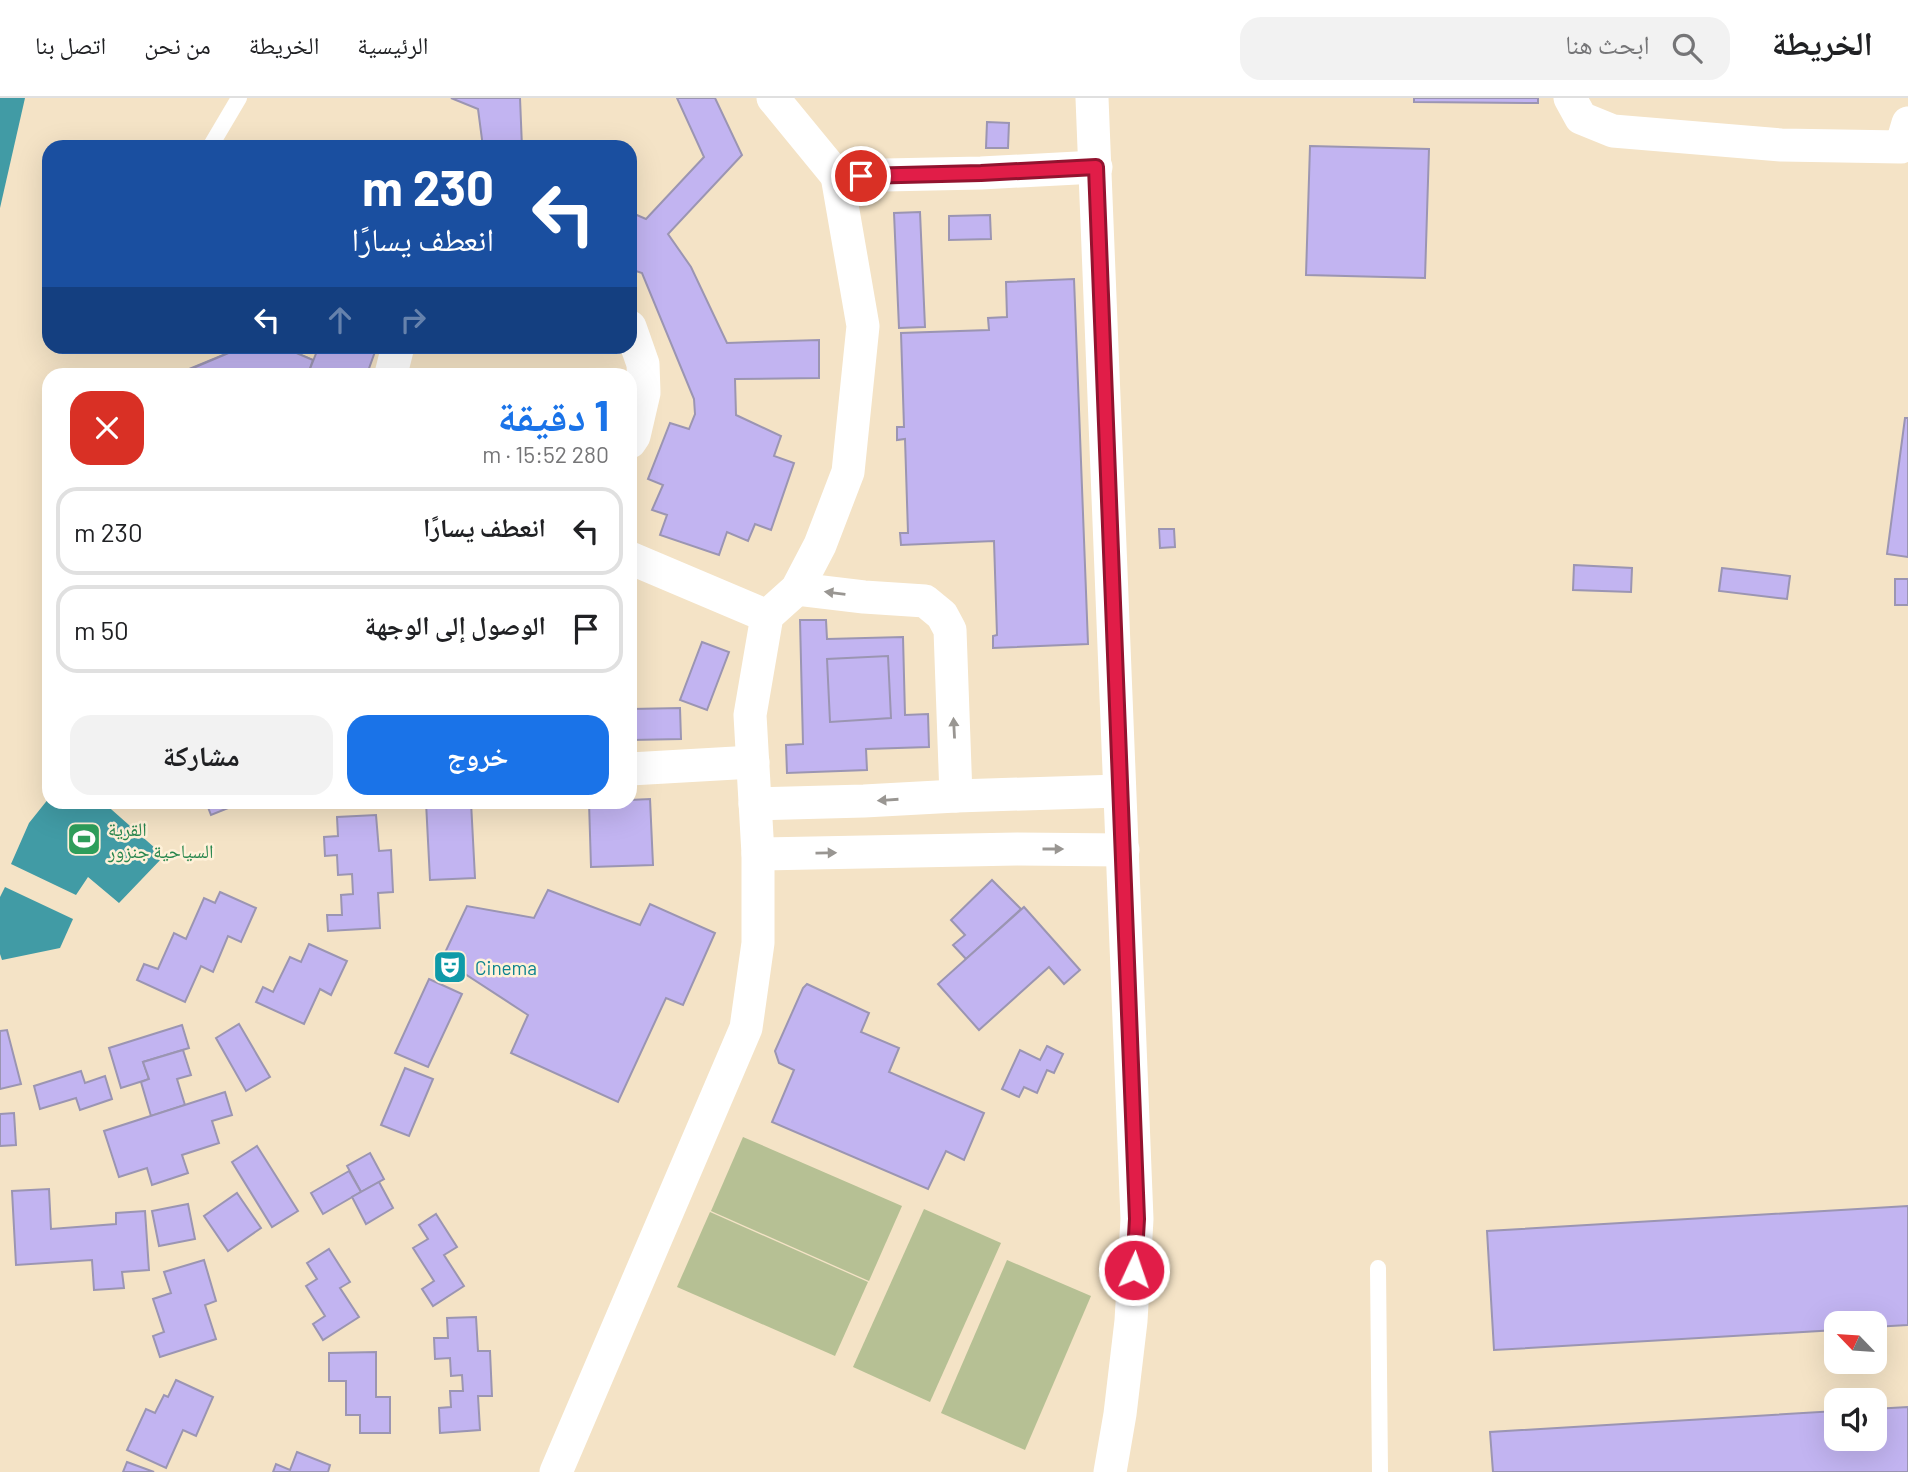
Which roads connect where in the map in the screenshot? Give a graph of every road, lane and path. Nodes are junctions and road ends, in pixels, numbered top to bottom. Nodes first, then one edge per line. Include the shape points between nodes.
1 (239, 98) edge
2 (773, 98) edge
3 (1092, 98) edge
4 (1570, 98) edge
5 (1906, 139) edge
6 (214, 140) edge
7 (1096, 167) junction
8 (837, 176) junction
9 (637, 347) edge
10 (637, 423) edge
11 (637, 561) edge
12 (797, 589) junction
13 (767, 617) junction
14 (753, 762) junction
15 (637, 769) edge
16 (1119, 791) junction
17 (956, 796) junction
18 (755, 804) junction
19 (1123, 850) junction
20 (758, 854) junction
21 (1378, 1268) dead end
22 (556, 1472) edge
23 (1110, 1472) edge
24 (1380, 1472) edge

1 - 6 lane
2 - 8 street
3 - 7 street
4 - 5 street via 1581,118 1613,131 1781,145
7 - 8 street
7 - 16 street
8 - 12 street via 863,326 848,472 820,545
9 - 10 street via 644,393
11 - 13 street
12 - 13 street
17 -> 12 street via 950,631 942,615 925,601
13 - 14 street via 750,715
14 - 15 street
14 - 18 street
16 - 17 street
16 - 19 street
17 -> 18 street
18 - 20 street
20 -> 19 street
19 - 23 street via 1137,1219 1132,1321
20 - 22 street via 758,943 746,1028
21 - 24 lane

